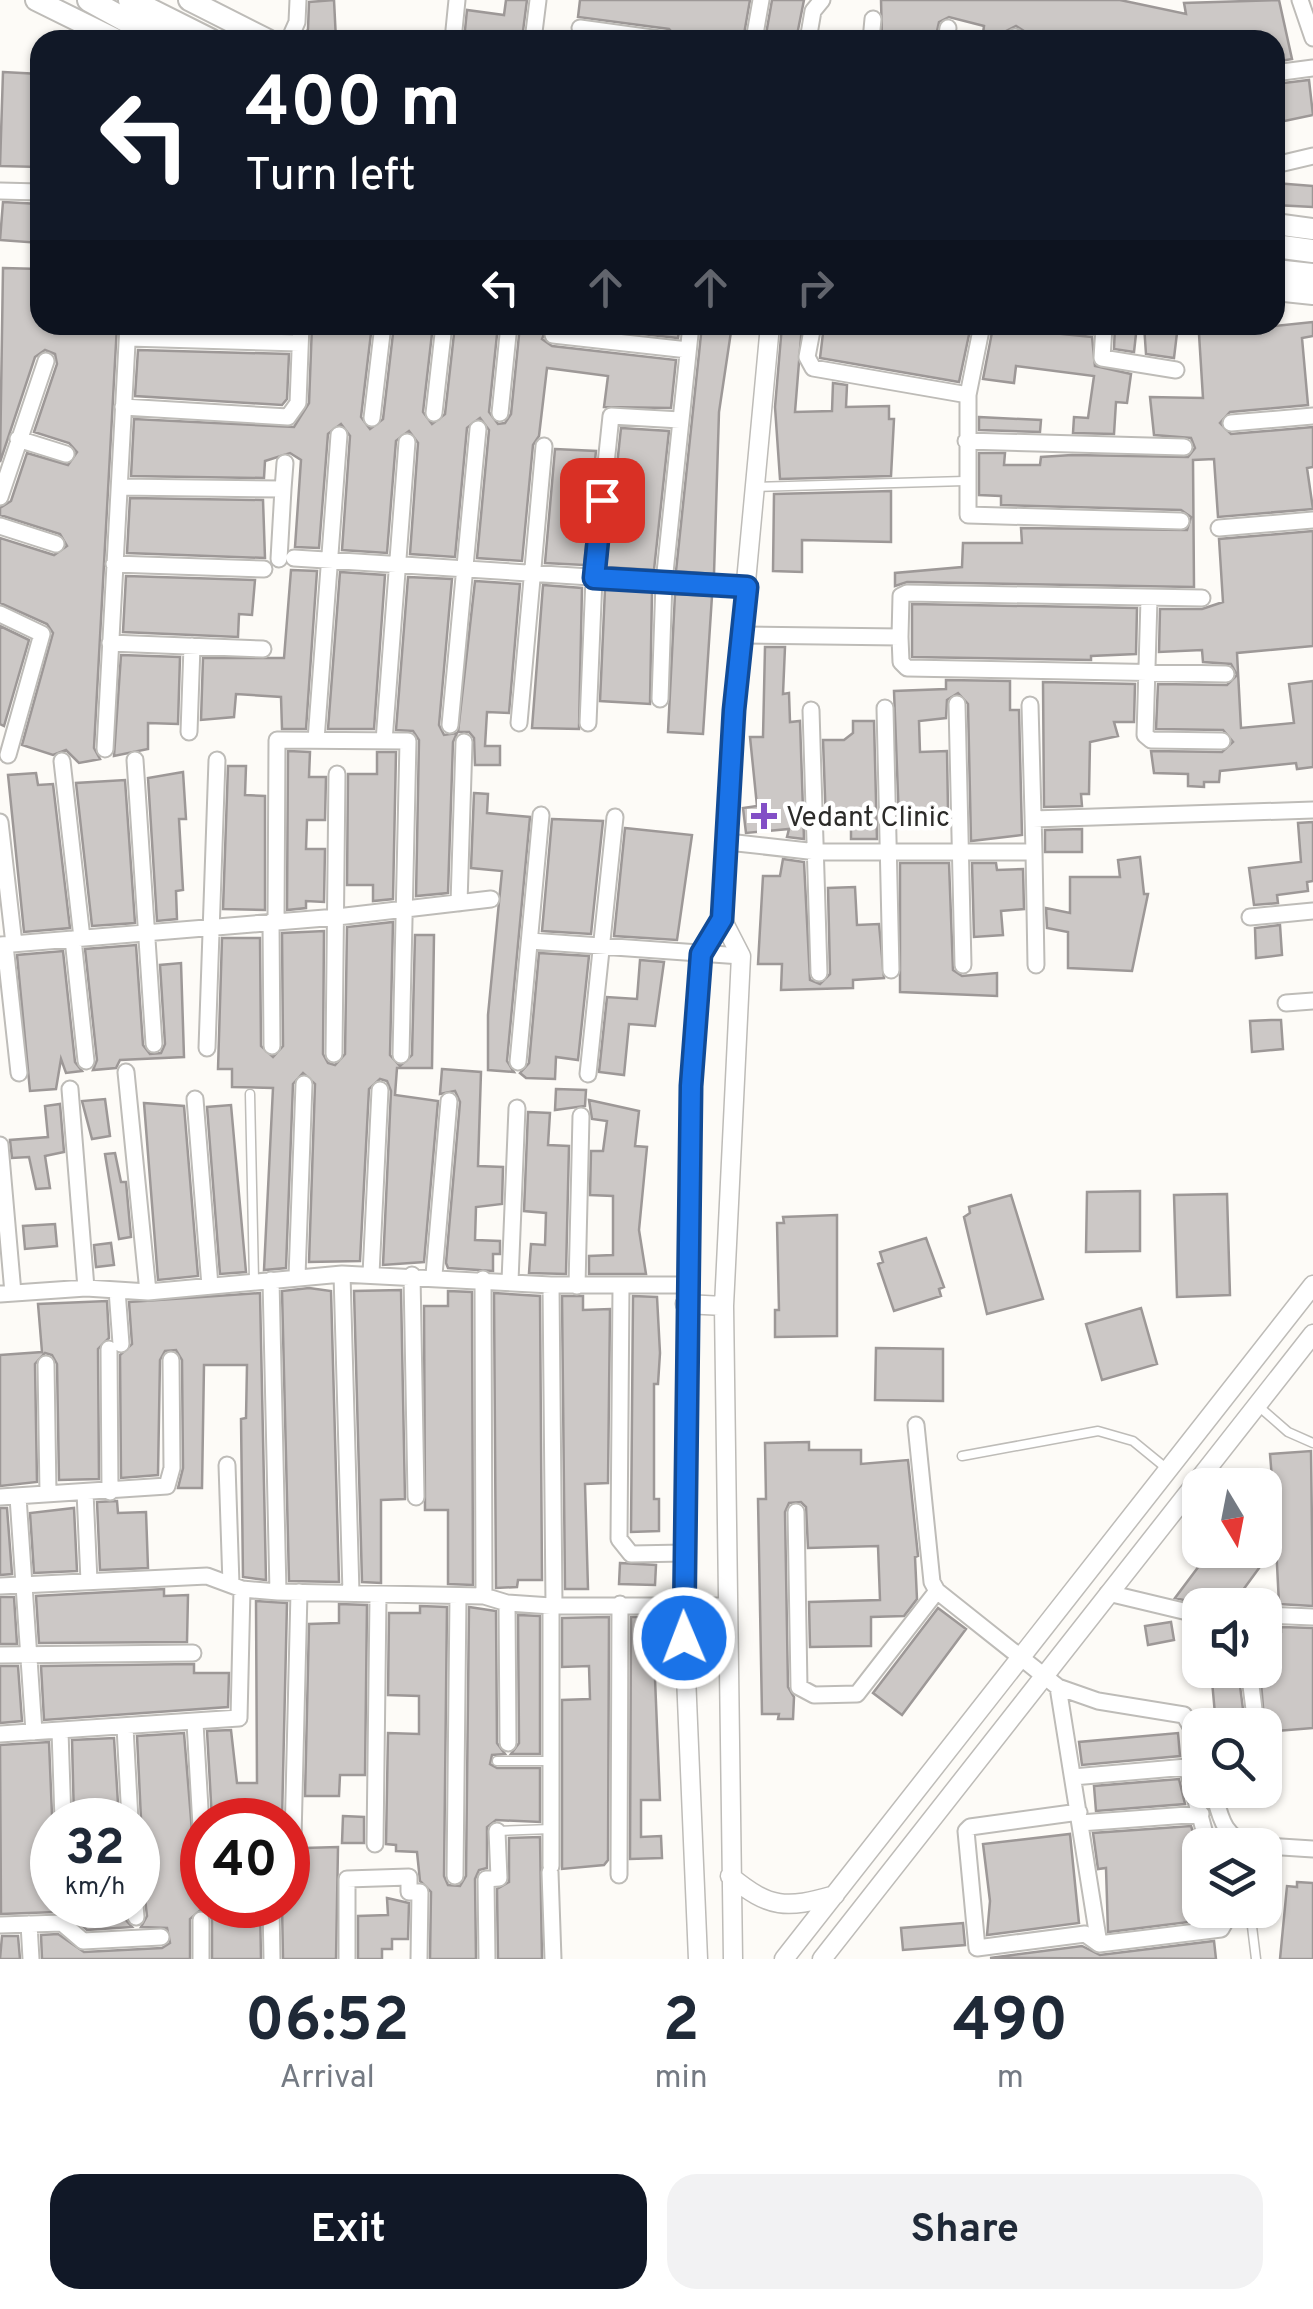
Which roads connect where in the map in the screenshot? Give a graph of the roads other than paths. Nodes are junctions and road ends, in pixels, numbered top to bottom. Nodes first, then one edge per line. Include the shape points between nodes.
1 (36, 0) edge
2 (89, 0) edge
3 (130, 0) edge
4 (189, 0) edge
5 (298, 0) edge
6 (457, 0) edge
7 (538, 0) edge
8 (762, 0) edge
9 (797, 0) edge
10 (1300, 0) edge
11 (817, 6) edge
12 (873, 20) dead end
13 (580, 28) dead end
14 (97, 30) edge
15 (144, 30) edge
16 (190, 30) edge
17 (248, 30) edge
18 (293, 30) edge
19 (453, 30) edge
20 (534, 30) edge
21 (594, 30) edge
22 (756, 30) edge
23 (872, 30) edge
24 (1313, 38) edge
25 (1313, 68) edge
26 (1285, 72) edge
27 (1313, 156) edge
28 (1285, 162) edge
29 (0, 191) edge
30 (30, 192) edge
31 (1285, 225) edge
32 (1313, 229) edge
33 (1285, 247) edge
34 (1313, 251) edge
35 (1285, 271) edge
36 (1313, 275) edge
37 (1285, 291) edge
38 (1313, 294) edge
39 (128, 335) edge
40 (179, 335) edge
41 (300, 335) edge
42 (382, 335) edge
43 (443, 335) edge
44 (508, 335) edge
45 (553, 335) dead end
46 (690, 335) edge
47 (769, 335) edge
48 (811, 335) edge
49 (980, 335) edge
50 (1103, 335) edge
51 (299, 342) junction
52 (688, 350) junction
53 (46, 360) dead end
54 (1176, 370) dead end
55 (968, 395) junction
56 (122, 408) junction
57 (434, 413) dead end
58 (500, 413) dead end
59 (1313, 416) edge
60 (372, 418) dead end
61 (680, 420) junction
62 (1231, 423) dead end
63 (478, 429) dead end
64 (338, 435) dead end
65 (18, 439) junction
66 (966, 441) junction
67 (407, 442) dead end
68 (544, 446) dead end
69 (1184, 447) dead end
70 (66, 454) dead end
71 (284, 463) dead end
72 (965, 480) junction
73 (756, 487) junction
74 (120, 488) junction
75 (283, 489) junction
76 (0, 496) edge
77 (1313, 520) edge
78 (1181, 521) dead end
79 (0, 526) edge
80 (1219, 528) dead end
81 (56, 544) dead end
82 (329, 560) junction
83 (114, 564) junction
84 (398, 564) junction
85 (264, 569) dead end
86 (466, 570) junction
87 (533, 574) junction
88 (594, 578) junction
89 (664, 582) junction
90 (747, 587) junction
91 (1202, 598) dead end
92 (1149, 599) junction
93 (0, 614) edge
94 (742, 635) junction
95 (900, 637) junction
96 (110, 643) junction
97 (192, 646) junction
98 (263, 649) dead end
99 (1149, 672) junction
100 (1226, 674) dead end
101 (660, 699) dead end
102 (958, 704) dead end
103 (1030, 705) dead end
104 (885, 708) dead end
105 (811, 710) dead end
106 (588, 723) dead end
107 (519, 724) dead end
108 (450, 726) dead end
109 (189, 732) dead end
110 (316, 740) junction
111 (384, 741) junction
112 (1222, 741) dead end
113 (464, 742) dead end
114 (105, 749) dead end
115 (8, 755) dead end
116 (135, 760) dead end
117 (217, 760) dead end
118 (62, 762) dead end
119 (337, 774) dead end
120 (1313, 810) edge
121 (541, 815) dead end
122 (615, 817) dead end
123 (1033, 819) junction
124 (0, 822) edge
125 (728, 842) junction
126 (817, 852) junction
127 (891, 852) junction
128 (962, 852) junction
129 (1034, 852) junction
130 (490, 899) dead end
131 (460, 903) junction
132 (402, 910) junction
133 (1313, 911) edge
134 (338, 917) junction
135 (1250, 917) dead end
136 (722, 919) junction
137 (274, 922) junction
138 (208, 928) junction
139 (146, 933) junction
140 (78, 939) junction
141 (530, 941) junction
142 (6, 945) edge
143 (603, 948) junction
144 (701, 954) junction
145 (741, 956) junction
146 (963, 964) dead end
147 (1036, 964) dead end
148 (891, 970) dead end
149 (819, 973) dead end
150 (1313, 1000) edge
151 (1286, 1003) dead end
152 (154, 1044) dead end
153 (272, 1046) dead end
154 (207, 1048) dead end
155 (334, 1054) dead end
156 (401, 1054) dead end
157 (86, 1061) dead end
158 (518, 1062) dead end
159 (126, 1072) dead end
160 (18, 1073) dead end
161 (588, 1074) dead end
162 (304, 1084) dead end
163 (70, 1089) dead end
164 (380, 1090) dead end
165 (250, 1094) dead end
166 (195, 1099) dead end
167 (449, 1101) dead end
168 (517, 1108) dead end
169 (581, 1116) dead end
170 (0, 1144) edge
171 (342, 1274) junction
172 (371, 1274) junction
173 (412, 1275) junction
174 (434, 1275) junction
175 (297, 1276) junction
176 (483, 1279) junction
177 (254, 1280) junction
178 (272, 1280) junction
179 (510, 1281) junction
180 (552, 1285) junction
181 (685, 1285) junction
182 (1313, 1285) edge
183 (210, 1286) junction
184 (577, 1286) junction
185 (621, 1286) junction
186 (86, 1288) junction
187 (117, 1290) junction
188 (148, 1292) junction
189 (7, 1294) edge
190 (685, 1304) junction
191 (724, 1306) junction
192 (1313, 1334) edge
193 (170, 1360) dead end
194 (46, 1364) dead end
195 (1232, 1388) junction
196 (1256, 1404) junction
197 (916, 1425) dead end
198 (1313, 1443) edge
199 (962, 1456) dead end
200 (227, 1465) dead end
201 (1169, 1471) junction
202 (86, 1492) junction
203 (110, 1492) junction
204 (48, 1494) junction
205 (18, 1497) junction
206 (416, 1497) dead end
207 (0, 1498) edge
208 (796, 1512) dead end
209 (684, 1553) junction
210 (89, 1582) junction
211 (22, 1585) junction
212 (0, 1586) edge
213 (237, 1586) junction
214 (938, 1591) junction
215 (278, 1592) junction
216 (299, 1592) junction
217 (351, 1593) junction
218 (1108, 1593) junction
219 (378, 1596) junction
220 (458, 1596) junction
221 (484, 1596) junction
222 (507, 1604) junction
223 (620, 1604) junction
224 (684, 1604) junction
225 (553, 1606) junction
226 (728, 1606) junction
227 (1182, 1611) edge
228 (1282, 1615) edge
229 (1313, 1616) edge
230 (193, 1653) dead end
231 (27, 1654) junction
232 (0, 1656) edge
233 (1023, 1658) junction
234 (1051, 1681) junction
235 (1182, 1715) edge
236 (195, 1723) junction
237 (125, 1727) junction
238 (60, 1730) junction
239 (34, 1732) junction
240 (0, 1734) edge
241 (508, 1742) dead end
242 (497, 1761) dead end
243 (552, 1761) junction
244 (1073, 1778) junction
245 (62, 1798) edge
246 (129, 1798) edge
247 (199, 1798) edge
248 (294, 1798) edge
249 (1201, 1814) junction
250 (1080, 1818) junction
251 (1204, 1828) edge
252 (552, 1830) junction
253 (497, 1831) joint
254 (375, 1844) dead end
255 (1282, 1847) edge
256 (1313, 1848) edge
257 (455, 1876) dead end
258 (620, 1876) dead end
259 (730, 1876) junction
260 (835, 1895) junction
261 (29, 1924) joint
262 (0, 1925) edge
263 (68, 1928) edge
264 (200, 1928) edge
265 (271, 1928) edge
266 (1222, 1928) edge
267 (1252, 1928) edge
268 (161, 1937) dead end
269 (82, 1941) junction
270 (1098, 1944) junction
271 (31, 1959) edge
272 (83, 1959) edge
273 (201, 1959) edge
274 (272, 1959) edge
275 (347, 1959) edge
276 (419, 1959) edge
277 (488, 1959) edge
278 (553, 1959) edge
279 (698, 1959) edge
280 (733, 1959) edge
281 (784, 1959) edge
282 (822, 1959) edge
283 (1256, 1959) edge

1 - 14 main road
2 - 15 main road
3 - 16 main road
4 - 17 main road
5 - 18 street
6 - 19 street
7 - 20 street
8 - 22 street
9 - 11 street
10 - 24 street
12 - 23 street
13 - 21 street
25 - 26 street
27 - 28 street
29 - 30 street
31 - 32 main road
33 - 34 main road
35 - 36 main road
37 - 38 main road
39 - 56 street
40 - 51 street
41 - 51 street
42 - 60 street
43 - 57 street
44 - 58 street
45 - 52 street
46 - 52 street
47 - 73 street
48 - 55 street via 813,368
49 - 55 street
50 - 54 street via 1102,358
51 - 56 street via 298,403 288,417
52 - 61 street
53 - 65 street
55 - 66 street
56 - 74 street
59 - 62 street
61 - 88 street via 612,416
61 - 89 street
63 - 86 street
64 - 82 street
65 - 70 street
65 - 76 street
66 - 69 street
66 - 72 street
67 - 84 street
68 - 87 street
71 - 75 street
72 - 73 lane
72 - 78 street via 972,518
73 - 90 street
74 - 75 street
74 - 83 street
75 - 82 street via 286,559
77 - 80 street
79 - 81 street
82 - 84 street
82 - 110 street
83 - 85 street
83 - 96 street
84 - 86 street
84 - 111 street
86 - 87 street
86 - 108 street
87 - 88 street
87 - 107 street
88 - 89 street
88 - 106 street
89 - 90 street
89 - 101 street
90 - 94 street
91 - 92 street
92 - 95 street via 908,593 901,596
92 - 99 street
93 - 115 street via 42,634
94 - 95 street
94 - 125 street
95 - 99 street via 907,668
96 - 97 street
96 - 114 street
97 - 98 street
97 - 109 street
99 - 100 street
99 - 112 street via 1148,739
102 - 128 street
103 - 123 street
104 - 127 street
105 - 126 street
110 - 111 street
110 - 137 street via 277,740
111 - 132 street via 408,741
113 - 131 street
116 - 139 street
117 - 138 street
118 - 140 street
119 - 134 street
120 - 123 street
121 - 141 street
122 - 143 street
123 - 129 street
124 - 142 street
125 - 126 street
125 - 136 street
126 - 127 street
126 - 149 street
127 - 128 street
127 - 148 street
128 - 129 street
128 - 146 street
129 - 147 street
130 - 131 street
131 - 132 street
132 - 134 street
132 - 156 street
133 - 135 street
134 - 137 street
134 - 155 street
136 - 144 street
136 - 145 street
137 - 138 street
137 - 153 street
138 - 139 street
138 - 154 street
139 - 140 street
139 - 152 street
140 - 142 street
140 - 157 street
141 - 143 street
141 - 158 street
142 - 160 street
143 - 144 street
143 - 161 street
144 - 145 street
144 - 181 street
145 - 191 street
150 - 151 street
159 - 188 street
162 - 175 street
163 - 186 street
164 - 172 street
165 - 177 lane
166 - 183 street
167 - 174 street
168 - 179 street
169 - 184 street
170 - 189 street
171 - 172 street
171 - 175 street
171 - 217 street
172 - 173 street
173 - 174 street
173 - 206 street
174 - 176 street
175 - 178 street
176 - 179 street
176 - 221 street
177 - 178 street
177 - 183 street
178 - 215 street
179 - 180 street
180 - 184 street
180 - 225 street
181 - 185 street
181 - 190 street
182 - 195 street
183 - 188 street
184 - 185 street
185 - 209 street via 619,1539 631,1554
186 - 187 street
186 - 189 street
187 - 188 street
187 - 203 street
190 - 191 street
190 - 209 street
191 - 226 street
192 - 196 street
193 - 203 street via 168,1486
194 - 204 street
195 - 196 street
195 - 201 street
196 - 198 lane via 1288,1432
196 - 218 street
197 - 214 street
199 - 201 lane via 1098,1432 1133,1441
200 - 213 street
201 - 233 street
202 - 203 street
202 - 204 street
202 - 210 street
204 - 205 street
205 - 207 street
205 - 211 street
208 - 214 street via 799,1687 814,1694 857,1694
209 - 224 street
210 - 211 street
210 - 213 street via 208,1576
211 - 212 street
211 - 231 street
213 - 215 street
213 - 236 street via 241,1714 233,1721
214 - 233 street
215 - 216 street
216 - 217 street
216 - 248 street
217 - 219 street
218 - 227 street
218 - 234 street
219 - 220 street
219 - 254 street
220 - 221 street
220 - 257 street
221 - 222 street
222 - 225 street
222 - 241 street
223 - 224 street
223 - 225 street
223 - 258 street
224 - 226 street
224 - 279 street
225 - 243 street
226 - 259 street
228 - 229 street
230 - 231 street
231 - 232 street
231 - 239 street
233 - 234 street
233 - 260 street
234 - 235 street via 1098,1701
234 - 244 street
234 - 282 street
236 - 237 street
236 - 247 street
237 - 238 street
237 - 246 street
238 - 239 street
238 - 245 street
239 - 240 street
242 - 243 lane
243 - 252 street
244 - 249 street via 1187,1767
244 - 250 street
249 - 250 street
249 - 251 street
250 - 270 street
250 - 270 street via 966,1831 977,1948 1085,1934
252 - 253 lane
252 - 278 street
253 - 277 street via 498,1878 486,1879
255 - 256 street
259 - 260 street via 778,1905
259 - 280 street
260 - 281 street
261 - 262 street
261 - 271 street
263 - 269 street
264 - 273 street
265 - 274 street
266 - 270 street
267 - 283 lane
268 - 269 street
269 - 272 street
275 - 276 street via 346,1879 409,1877 409,1892 420,1892

